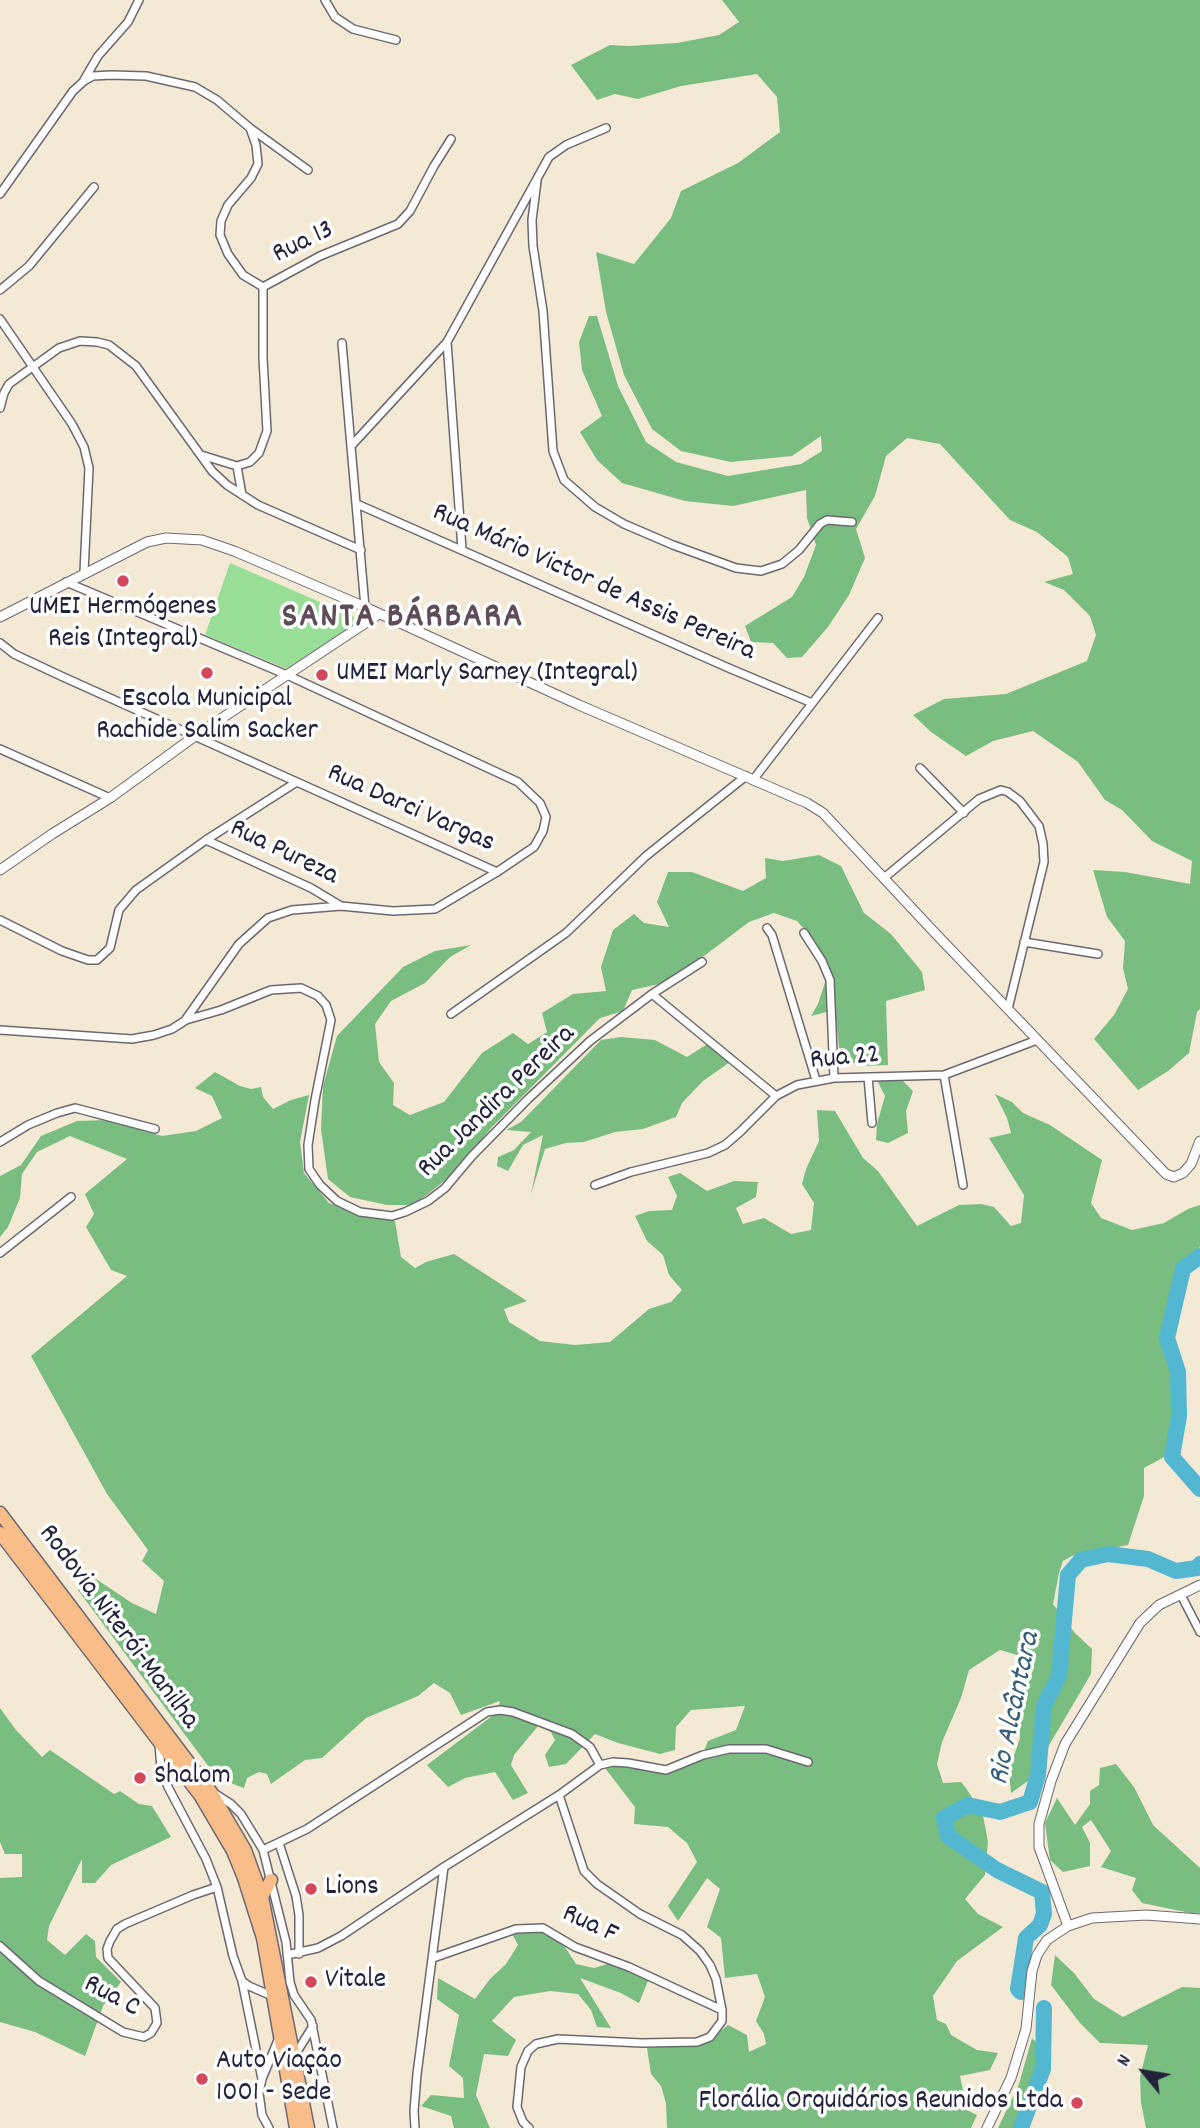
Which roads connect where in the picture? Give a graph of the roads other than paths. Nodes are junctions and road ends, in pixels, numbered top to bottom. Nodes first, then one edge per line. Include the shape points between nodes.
1 (139, 0) edge
2 (325, 0) edge
3 (396, 40) dead end
4 (84, 81) junction
5 (250, 128) junction
6 (606, 128) dead end
7 (451, 139) dead end
8 (308, 170) dead end
9 (537, 181) junction
10 (94, 187) dead end
11 (0, 194) edge
12 (263, 288) junction
13 (0, 290) edge
14 (0, 319) edge
15 (447, 342) junction
16 (342, 343) dead end
17 (32, 366) junction
18 (0, 408) edge
19 (352, 445) junction
20 (200, 455) junction
21 (237, 466) junction
22 (242, 496) junction
23 (358, 503) junction
24 (852, 522) dead end
25 (462, 549) junction
26 (361, 550) junction
27 (85, 572) junction
28 (65, 582) junction
29 (365, 607) junction
30 (379, 614) junction
31 (0, 617) edge
32 (878, 618) dead end
33 (0, 643) edge
34 (287, 675) junction
35 (812, 703) junction
36 (195, 736) junction
37 (0, 749) edge
38 (920, 768) dead end
39 (750, 778) junction
40 (295, 783) junction
41 (110, 798) junction
42 (964, 813) junction
43 (206, 840) junction
44 (0, 870) edge
45 (497, 872) junction
46 (884, 878) junction
47 (341, 906) junction
48 (0, 920) edge
49 (768, 928) dead end
50 (804, 933) dead end
51 (1024, 942) junction
52 (1098, 954) dead end
53 (702, 962) dead end
54 (652, 994) junction
55 (1008, 1009) junction
56 (451, 1014) dead end
57 (186, 1020) junction
58 (0, 1030) edge
59 (1037, 1040) junction
60 (944, 1075) junction
61 (868, 1077) junction
62 (834, 1078) junction
63 (816, 1080) junction
64 (776, 1096) junction
65 (872, 1124) dead end
66 (155, 1129) dead end
67 (0, 1142) edge
68 (1200, 1142) edge
69 (595, 1185) dead end
70 (963, 1185) dead end
71 (71, 1197) dead end
72 (0, 1253) edge
73 (0, 1513) edge
74 (0, 1533) edge
75 (1200, 1585) edge
76 (1181, 1595) junction
77 (1200, 1632) edge
78 (159, 1741) junction
79 (808, 1762) dead end
80 (600, 1765) junction
81 (211, 1792) junction
82 (559, 1795) junction
83 (279, 1843) junction
84 (263, 1850) junction
85 (444, 1867) junction
86 (271, 1880) junction
87 (217, 1887) junction
88 (262, 1897) junction
89 (1200, 1919) edge
90 (1068, 1926) junction
91 (0, 1946) edge
92 (299, 1954) junction
93 (287, 1955) junction
94 (433, 1958) junction
95 (242, 1981) junction
96 (285, 1983) junction
97 (272, 1996) junction
98 (722, 2010) junction
99 (313, 2026) junction
100 (280, 2037) junction
101 (294, 2056) junction
102 (262, 2079) junction
103 (269, 2128) edge
104 (296, 2128) edge
105 (308, 2128) edge
106 (333, 2128) edge
107 (415, 2128) edge
108 (529, 2128) edge
109 (987, 2128) edge

1 - 4 street
2 - 3 street via 335,17 353,29
4 - 5 street via 111,75 174,81 217,100
4 - 11 street
5 - 8 street
5 - 12 street via 258,164 228,205 220,235 243,275
6 - 9 street via 549,157
7 - 12 street, Rua 13 via 411,211 398,224 320,256
9 - 15 street
9 - 24 street via 533,246 553,451 564,480 624,524 736,568 761,571 782,564 820,524 827,520
10 - 13 street via 29,266
12 - 21 street, Rua 13 via 267,432 259,453
14 - 17 street
15 - 19 street
15 - 25 street
16 - 19 street
17 - 18 street via 6,388
17 - 20 street via 80,341 109,345 136,366
17 - 27 street via 84,447 89,468
19 - 23 street
20 - 21 street
20 - 22 street
21 - 22 street
22 - 26 street
23 - 25 street, Rua Mário Victor de Assis Pereira
23 - 26 street
25 - 35 street, Rua Mário Victor de Assis Pereira
26 - 29 street
27 - 28 street
27 - 29 street via 147,542 186,538 234,551
28 - 31 street
28 - 34 street
29 - 30 street
30 - 34 street
30 - 39 street
32 - 35 street
33 - 36 street, Rua Darci Vargas via 49,671
34 - 36 street
34 - 45 street, Rua Darci Vargas via 518,782 540,803 546,817 543,831 534,846
35 - 39 street
36 - 40 street, Rua Darci Vargas
36 - 41 street
37 - 41 street
38 - 42 street
39 - 46 street via 823,813
39 - 56 street via 646,856 566,933
40 - 43 street
40 - 45 street, Rua Darci Vargas
41 - 44 street
42 - 46 street
42 - 51 street via 979,799 1001,790 1020,801 1038,826 1044,862
43 - 47 street, Rua Pureza
43 - 48 street via 127,900 119,909 110,948 97,960 62,951
45 - 47 street via 435,909
46 - 55 street
47 - 57 street via 292,909 268,919 239,944
49 - 63 street
50 - 62 street via 830,980
51 - 52 street
51 - 55 street
53 - 54 street, Rua Jandira Pereira
54 - 57 street, Rua Jandira Pereira via 590,1041 528,1099 446,1188 392,1216 359,1212 337,1202 309,1169 315,1100 331,1032 326,1005 318,996 301,988 271,990
54 - 64 street
55 - 59 street
57 - 58 street, Rua Jandira Pereira via 172,1029 132,1039
59 - 60 street, Rua 22
59 - 68 street via 1166,1174 1182,1173
60 - 61 street, Rua 22
60 - 70 street
61 - 62 street, Rua 22
61 - 65 street
62 - 63 street, Rua 22
63 - 64 street, Rua 22
64 - 69 street, Rua 22 via 717,1149
66 - 67 street via 75,1108 28,1125
71 - 72 street
73 - 81 highway, Rodovia Niterói-Manilha
74 - 78 highway, Rodovia Niterói-Manilha
75 - 76 street
76 - 77 street
76 - 90 street via 1159,1605 1140,1623 1065,1744 1051,1781 1038,1847
78 - 87 street via 168,1787
78 - 97 highway, Rodovia Niterói-Manilha via 200,1795 233,1851 263,1938
79 - 80 street via 766,1749 729,1749 666,1770 628,1763
80 - 82 street
80 - 83 street via 590,1747 572,1734 513,1712 487,1712
81 - 84 street via 241,1814
81 - 88 highway, Rodovia Niterói-Manilha via 245,1850
82 - 85 street
82 - 98 street, Rua F via 584,1871 700,1951 716,1979
83 - 84 street
83 - 92 street via 296,1896
84 - 86 street
85 - 92 street via 341,1936
85 - 94 street
86 - 88 highway
86 - 93 street
87 - 91 street, Rua C via 125,1924 110,1941 108,1958 155,2008 157,2023 144,2037 123,2032 39,1981
87 - 95 street
88 - 96 highway, Rodovia Niterói-Manilha
89 - 90 street via 1116,1915
90 - 109 street via 1047,1940 1037,1955 1022,2043
92 - 93 street
93 - 96 street
94 - 98 street, Rua F via 516,1929 543,1928 576,1947
94 - 107 street via 417,2074
95 - 97 street
95 - 102 street
96 - 99 street
96 - 101 highway, Rodovia Niterói-Manilha
97 - 100 highway, Rodovia Niterói-Manilha
98 - 108 street via 716,2030 697,2042 558,2039 536,2044 521,2067 517,2107
99 - 101 street
99 - 106 street
100 - 102 street
100 - 104 highway, Rodovia Niterói-Manilha
101 - 105 highway, Rodovia Niterói-Manilha
102 - 103 street via 259,2103

